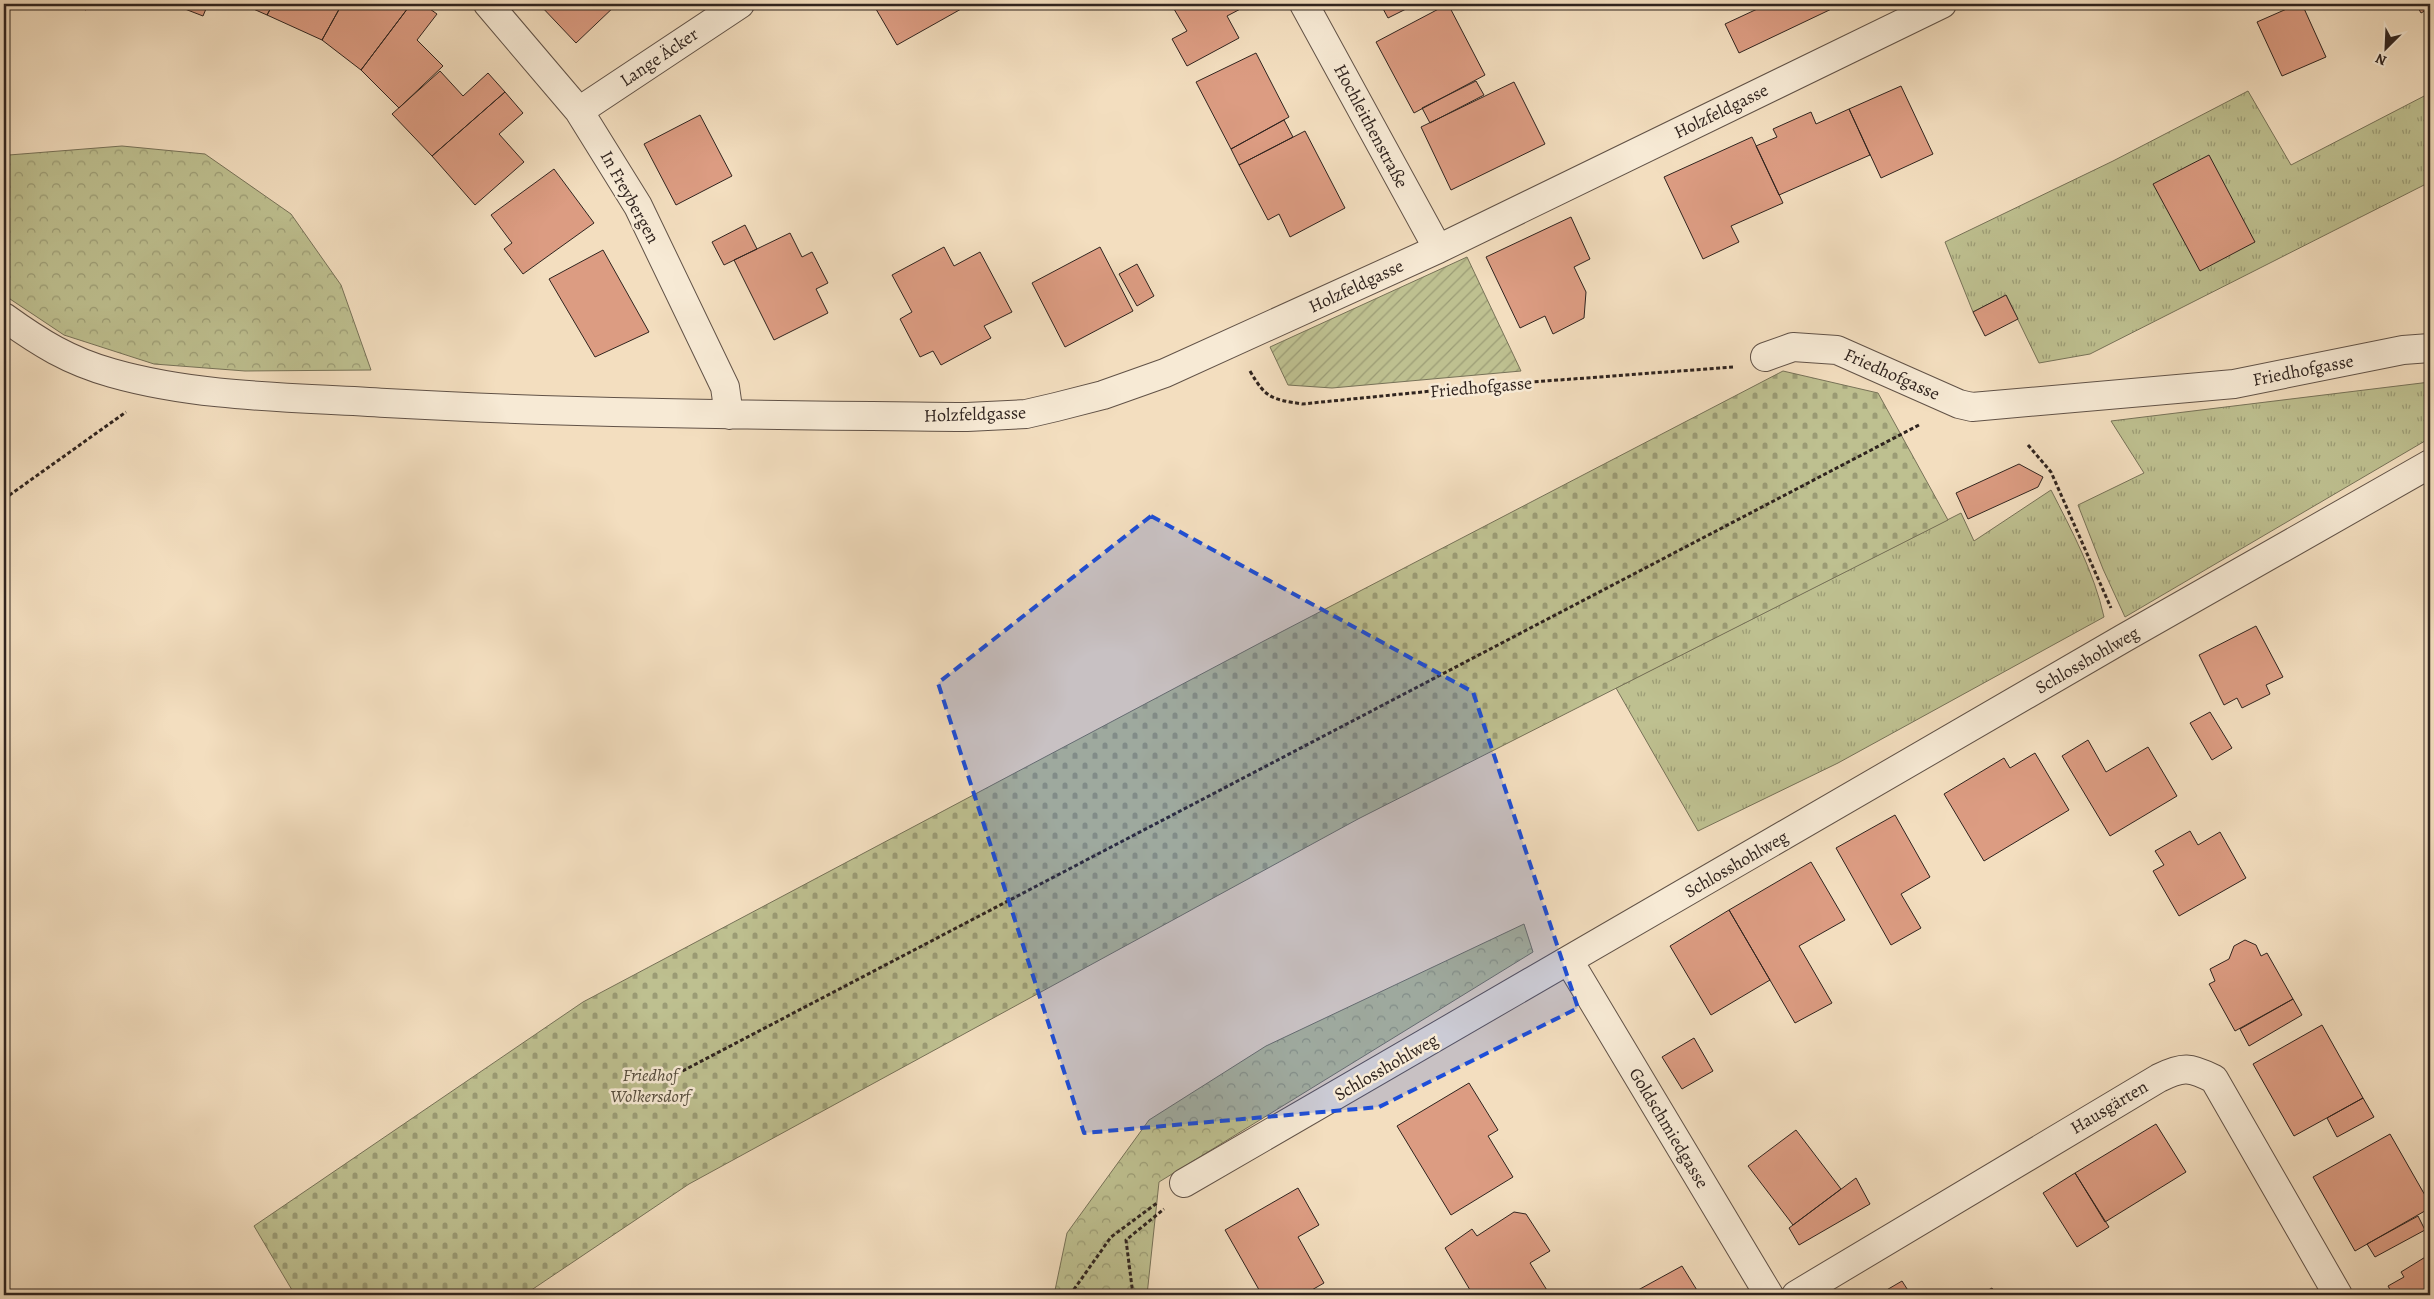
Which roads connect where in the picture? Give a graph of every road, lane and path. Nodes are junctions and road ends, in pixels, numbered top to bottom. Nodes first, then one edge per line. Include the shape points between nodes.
1 (488, 4) edge
2 (740, 4) edge
3 (1304, 4) edge
4 (1942, 4) edge
5 (1892, 14) edge
6 (579, 111) junction
7 (1438, 249) junction
8 (4, 317) edge
9 (1233, 342) junction
10 (2430, 348) edge
11 (1764, 357) joint
12 (152, 383) junction
13 (1959, 404) junction
14 (729, 415) junction
15 (2028, 446) dead end
16 (2430, 464) edge
17 (4, 499) edge
18 (2124, 638) junction
19 (1570, 961) junction
20 (671, 1076) dead end
21 (1184, 1183) junction
22 (1070, 1295) edge
23 (1133, 1295) edge
24 (1769, 1295) edge
25 (1796, 1295) edge
26 (2338, 1295) edge

1 - 6 street, In Freybergen
2 - 6 street, Lange Äcker
3 - 7 street, Hochleithenstraße
4 - 5 street, Holzfeldgasse
5 - 7 street, Holzfeldgasse
6 - 14 street, In Freybergen via 638,206 725,387
7 - 9 street, Holzfeldgasse
8 - 12 street, Holzfeldgasse via 67,358
9 - 11 path, Friedhofgasse via 1259,387 1273,400 1302,404 1492,385 1730,368
9 - 14 street, Holzfeldgasse via 1165,373 1103,395 1026,414 967,417
10 - 13 street, Friedhofgasse via 2403,350 2234,384 1972,407
11 - 13 street, Friedhofgasse via 1793,347 1837,350
12 - 14 street, Holzfeldgasse via 250,395 532,411
12 - 17 path via 149,395
13 - 20 path
15 - 18 path via 2051,472
16 - 18 street, Schlosshohlweg
18 - 19 street, Schlosshohlweg
19 - 21 street, Schlosshohlweg
19 - 24 street, Goldschmiedgasse
21 - 22 path via 1111,1236
21 - 23 path via 1168,1206 1126,1240
25 - 26 street, Hausgärten via 2177,1069 2195,1070 2214,1079

